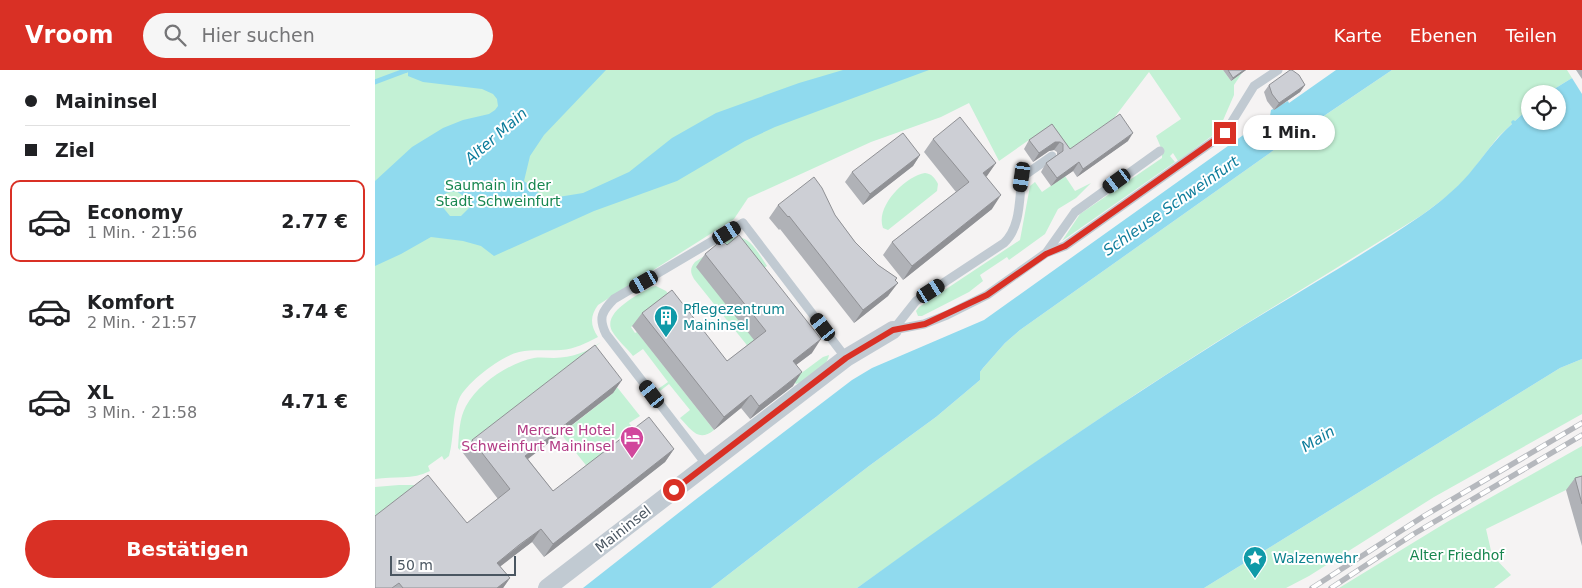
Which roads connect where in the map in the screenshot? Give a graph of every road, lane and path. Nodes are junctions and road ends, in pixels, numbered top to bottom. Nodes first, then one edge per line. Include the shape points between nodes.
1 (1278, 70) edge
2 (1160, 151) dead end
3 (1052, 156) edge
4 (1046, 254) junction
5 (893, 330) junction
6 (846, 358) junction
7 (706, 464) junction
8 (547, 588) edge

1 - 4 lane via 1254,86 1225,133 1065,246
2 - 4 lane via 1075,212
3 - 5 lane via 1022,177 1011,236 916,300
4 - 5 lane via 987,295 925,324
5 - 6 street, Maininsel
6 - 7 street, Maininsel
6 - 7 lane via 743,223 614,299 601,318 606,334
7 - 8 street, Maininsel

